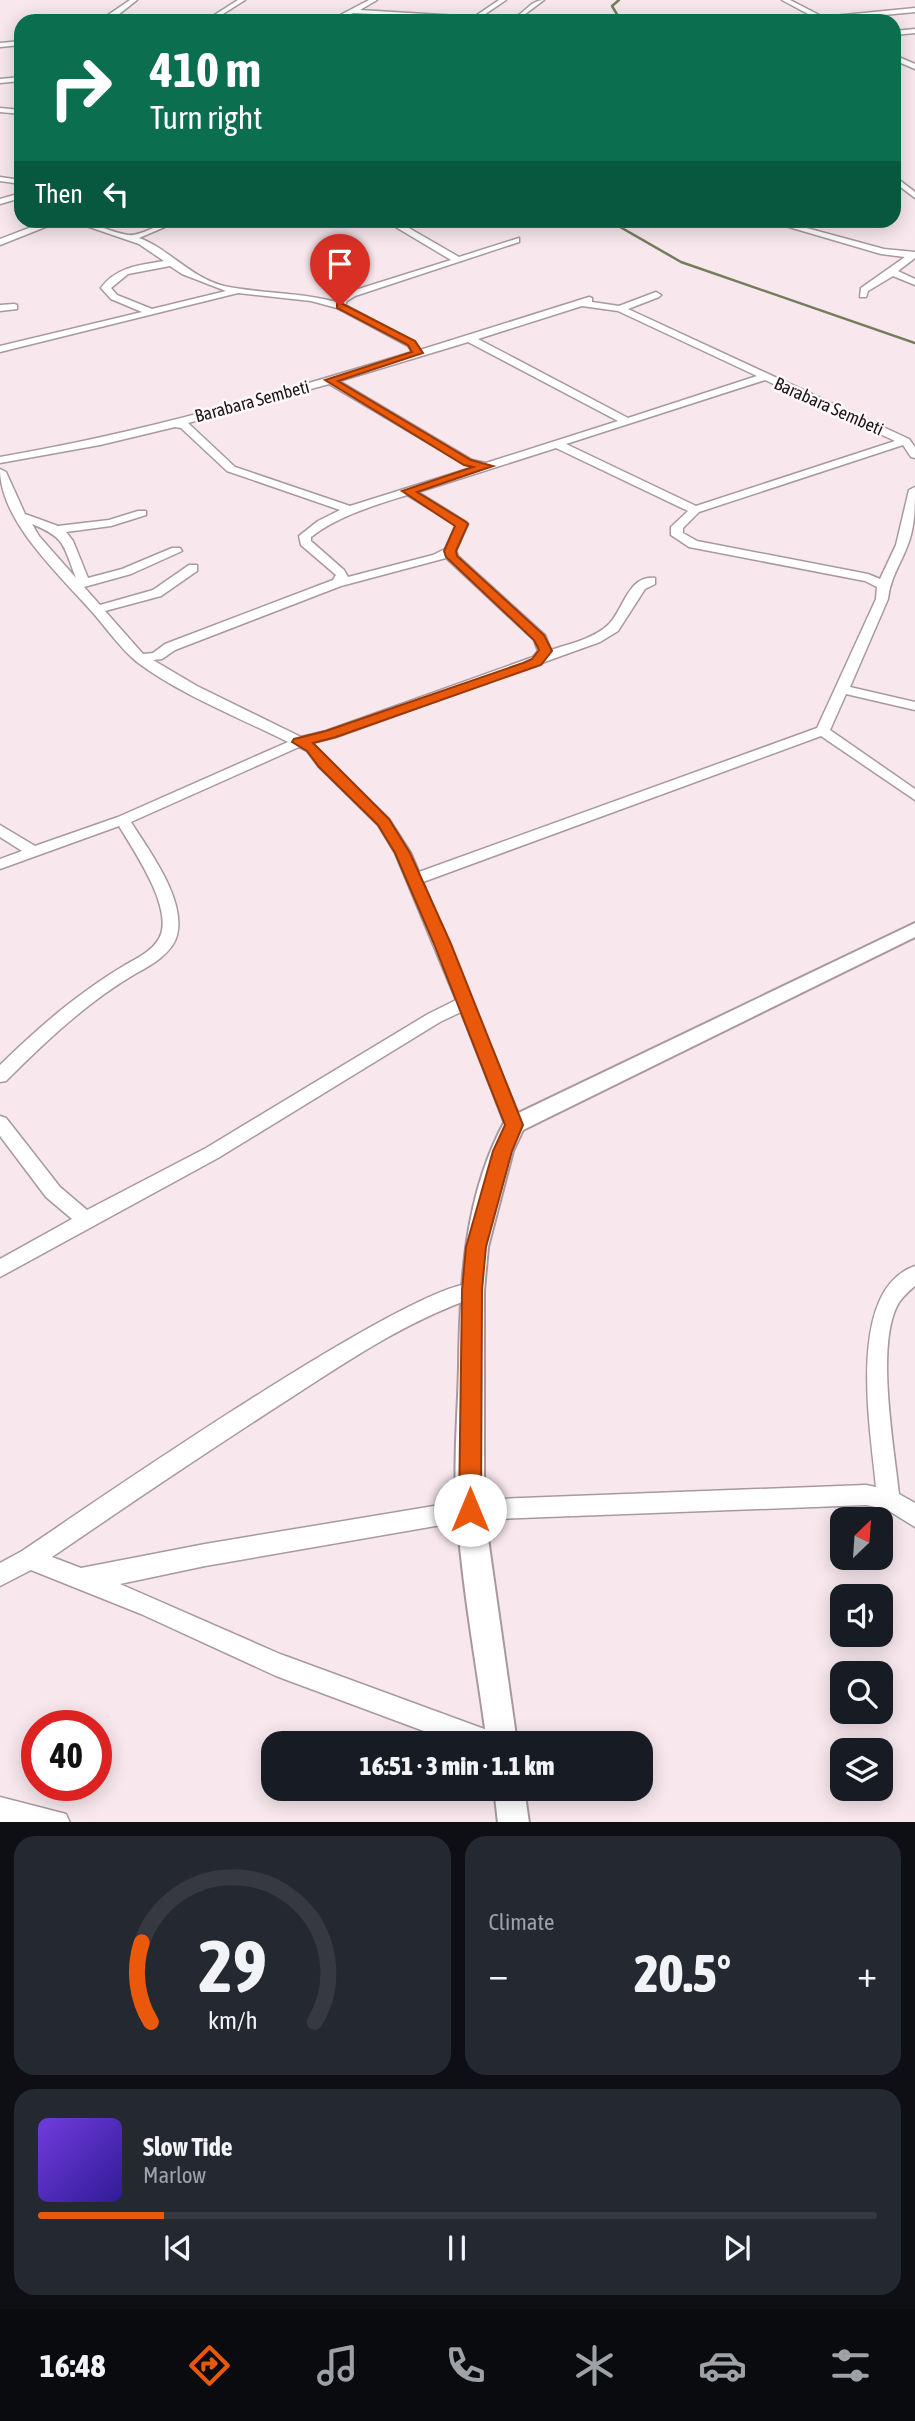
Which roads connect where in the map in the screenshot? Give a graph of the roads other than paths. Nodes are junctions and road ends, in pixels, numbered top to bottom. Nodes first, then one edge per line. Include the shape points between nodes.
1 (134, 0) edge
2 (242, 0) edge
3 (374, 0) edge
4 (503, 0) edge
5 (541, 0) edge
6 (785, 0) edge
7 (901, 2) dead end
8 (915, 9) edge
9 (354, 11) junction
10 (115, 14) edge
11 (219, 14) edge
12 (347, 14) edge
13 (407, 14) edge
14 (483, 14) edge
15 (524, 14) edge
16 (812, 14) edge
17 (874, 14) edge
18 (901, 184) edge
19 (915, 196) edge
20 (38, 228) edge
21 (100, 228) edge
22 (157, 228) edge
23 (402, 228) edge
24 (795, 228) edge
25 (0, 231) edge
26 (17, 236) junction
27 (133, 238) junction
28 (516, 240) dead end
29 (0, 242) edge
30 (914, 255) edge
31 (457, 260) junction
32 (170, 263) junction
33 (892, 272) junction
34 (915, 282) edge
35 (236, 291) junction
36 (656, 295) dead end
37 (863, 295) dead end
38 (340, 306) junction
39 (14, 307) dead end
40 (0, 308) edge
41 (620, 309) junction
42 (151, 312) junction
43 (468, 338) junction
44 (0, 349) edge
45 (418, 353) junction
46 (765, 377) junction
47 (330, 380) junction
48 (626, 421) junction
49 (172, 423) junction
50 (905, 440) junction
51 (557, 444) junction
52 (915, 455) edge
53 (0, 460) edge
54 (488, 466) junction
55 (0, 472) edge
56 (915, 490) edge
57 (408, 491) junction
58 (6, 502) edge
59 (350, 510) junction
60 (695, 510) junction
61 (142, 513) dead end
62 (21, 516) junction
63 (57, 530) junction
64 (176, 551) dead end
65 (450, 551) junction
66 (193, 568) dead end
67 (651, 581) dead end
68 (79, 582) junction
69 (337, 583) junction
70 (883, 585) junction
71 (98, 609) junction
72 (140, 658) junction
73 (536, 662) junction
74 (843, 689) junction
75 (915, 706) edge
76 (823, 731) junction
77 (299, 742) junction
78 (915, 796) edge
79 (123, 820) junction
80 (0, 830) edge
81 (33, 851) junction
82 (0, 864) edge
83 (415, 879) junction
84 (915, 929) edge
85 (465, 1003) junction
86 (0, 1076) edge
87 (0, 1123) edge
88 (514, 1125) junction
89 (86, 1220) junction
90 (0, 1269) edge
91 (915, 1273) edge
92 (472, 1290) junction
93 (888, 1498) junction
94 (470, 1510) junction
95 (915, 1517) edge
96 (30, 1559) junction
97 (0, 1575) edge
98 (82, 1579) junction
99 (457, 1731) edge
100 (500, 1731) edge
101 (511, 1801) edge
102 (0, 1810) edge
103 (57, 1822) edge
104 (514, 1822) edge

1 - 10 street
2 - 11 street
3 - 9 street
4 - 14 street
5 - 15 street
6 - 16 street
7 - 8 street
8 - 17 street
9 - 12 street
9 - 13 street
18 - 19 street
20 - 26 street
21 - 27 street
22 - 27 street
23 - 31 street
24 - 30 street via 884,252
25 - 26 street
26 - 29 street
27 - 32 street
28 - 31 street
30 - 33 street
31 - 38 street via 352,294
32 - 35 street
32 - 42 street via 126,272 106,288
33 - 34 street
33 - 37 street
35 - 38 street via 296,294
35 - 42 street
36 - 41 street
38 - 45 street via 412,344
39 - 40 street
41 - 43 street, Barabara Sembeti via 585,301
41 - 46 street, Barabara Sembeti
42 - 44 street
43 - 45 street, Barabara Sembeti
43 - 48 street
45 - 47 street, Barabara Sembeti
46 - 48 street
46 - 50 street, Barabara Sembeti
47 - 49 street, Barabara Sembeti
47 - 54 street via 468,463
48 - 51 street
49 - 53 street, Barabara Sembeti
49 - 59 street via 184,425 231,469
50 - 52 street, Barabara Sembeti
50 - 60 street
51 - 54 street
51 - 60 street
54 - 57 street
55 - 58 street
56 - 70 street via 902,545
57 - 59 street
57 - 65 street via 462,524
58 - 62 street
59 - 69 street via 321,523 305,537 340,573
60 - 70 street via 676,532 693,544
61 - 63 street via 111,523
62 - 63 street
62 - 68 street via 34,538
63 - 68 street via 67,541
64 - 68 street via 129,570
65 - 69 street
65 - 73 street via 540,638 545,651
66 - 71 street via 157,593
67 - 73 street via 640,586 620,620 604,634
68 - 71 street
69 - 72 street via 157,656
70 - 74 street via 882,599
71 - 72 street
72 - 77 street
73 - 77 street
74 - 75 street
74 - 76 street
76 - 78 street
76 - 83 street
77 - 79 street
77 - 83 street via 312,748 384,822
79 - 81 street
79 - 86 street via 163,888 169,936 152,957 94,991
80 - 81 street
81 - 82 street
83 - 85 street
84 - 88 street
85 - 88 street
85 - 89 street via 212,1153
87 - 89 street via 53,1192
88 - 92 street via 502,1151 476,1247
89 - 90 street
91 - 93 street via 887,1305 881,1325 878,1358
92 - 94 street
92 - 96 street via 383,1328
93 - 94 street via 866,1495
93 - 95 street
94 - 98 street
94 - 100 street
96 - 97 street
96 - 98 street
98 - 99 street via 276,1664
101 - 104 street
102 - 103 street

